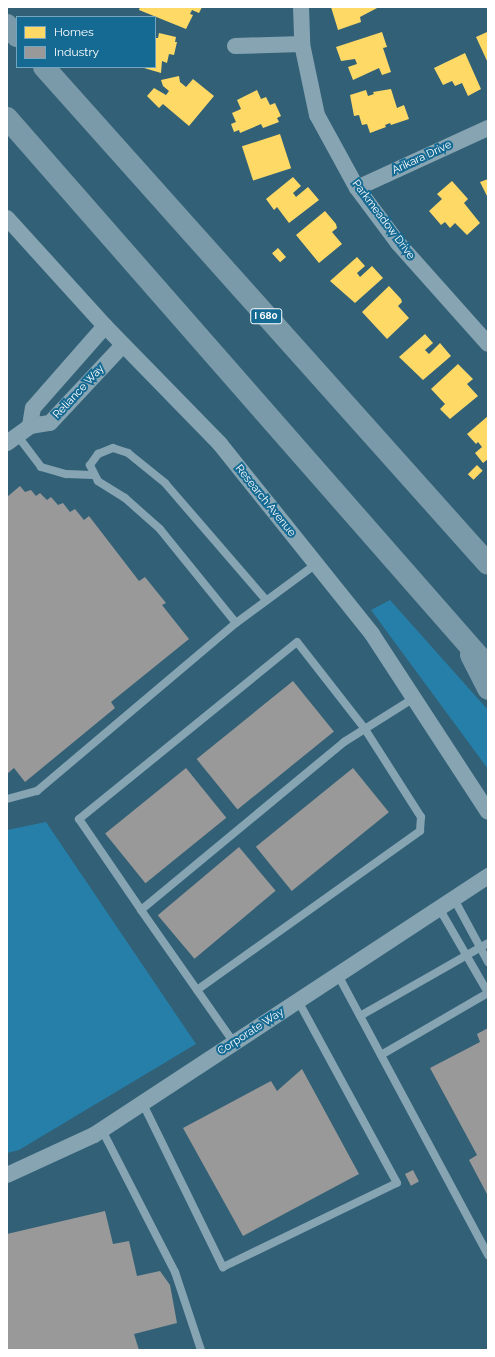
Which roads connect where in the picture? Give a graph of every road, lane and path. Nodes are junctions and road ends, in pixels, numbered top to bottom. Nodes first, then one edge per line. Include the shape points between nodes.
1 (301, 7) edge
2 (7, 25) edge
3 (16, 35) edge
4 (302, 44) junction
5 (235, 46) dead end
6 (45, 68) edge
7 (7, 118) edge
8 (488, 128) edge
9 (357, 188) junction
10 (7, 218) edge
11 (105, 326) junction
12 (488, 344) edge
13 (123, 345) junction
14 (30, 426) junction
15 (12, 439) edge
16 (93, 475) junction
17 (316, 564) junction
18 (488, 564) edge
19 (266, 600) junction
20 (236, 623) junction
21 (466, 643) junction
22 (488, 667) edge
23 (488, 689) edge
24 (414, 698) junction
25 (364, 729) junction
26 (7, 799) edge
27 (488, 812) edge
28 (488, 876) edge
29 (454, 898) junction
30 (439, 908) junction
31 (141, 910) junction
32 (488, 943) edge
33 (479, 948) junction
34 (466, 955) junction
35 (488, 962) edge
36 (338, 975) junction
37 (197, 990) junction
38 (488, 993) edge
39 (298, 1001) junction
40 (360, 1016) junction
41 (234, 1043) junction
42 (381, 1055) junction
43 (143, 1104) junction
44 (102, 1130) junction
45 (7, 1175) edge
46 (488, 1255) edge
47 (201, 1350) edge

1 - 4 street, Parkmeadow Drive
2 - 3 highway
4 - 5 street
4 - 9 street, Parkmeadow Drive via 317,115
6 - 18 highway, I 680
7 - 21 highway
8 - 9 street, Arikara Drive
9 - 12 street, Parkmeadow Drive via 398,243
10 - 11 street, Research Avenue
11 - 13 street, Research Avenue
11 - 14 street via 33,408
13 - 14 street, Reliance Way via 50,424
13 - 17 street, Research Avenue via 220,444
14 - 15 street
15 - 16 lane via 41,467 66,474
16 - 19 lane via 90,465 98,454 113,448 128,453 165,483
16 - 20 lane via 160,529
17 - 19 lane
17 - 24 street, Research Avenue via 372,634
19 - 20 lane
20 - 26 lane via 37,791
21 - 22 highway
21 - 23 highway via 479,676
24 - 25 lane
24 - 27 street, Research Avenue
25 - 31 lane via 344,742
25 - 31 lane via 297,642 79,819
25 - 37 lane via 421,817 420,831
28 - 29 street, Corporate Way
29 - 30 street, Corporate Way
29 - 33 lane
30 - 34 lane
30 - 36 street, Corporate Way
31 - 37 lane
32 - 33 lane
33 - 34 lane
33 - 35 lane
34 - 38 lane
34 - 40 lane
36 - 39 street, Corporate Way
36 - 40 lane
37 - 41 lane
38 - 42 lane
39 - 41 street, Corporate Way
39 - 43 lane via 397,1183 223,1267
40 - 42 lane
41 - 43 street, Corporate Way
42 - 46 lane
43 - 44 street, Corporate Way
44 - 45 street, Corporate Way
44 - 47 lane via 175,1272

